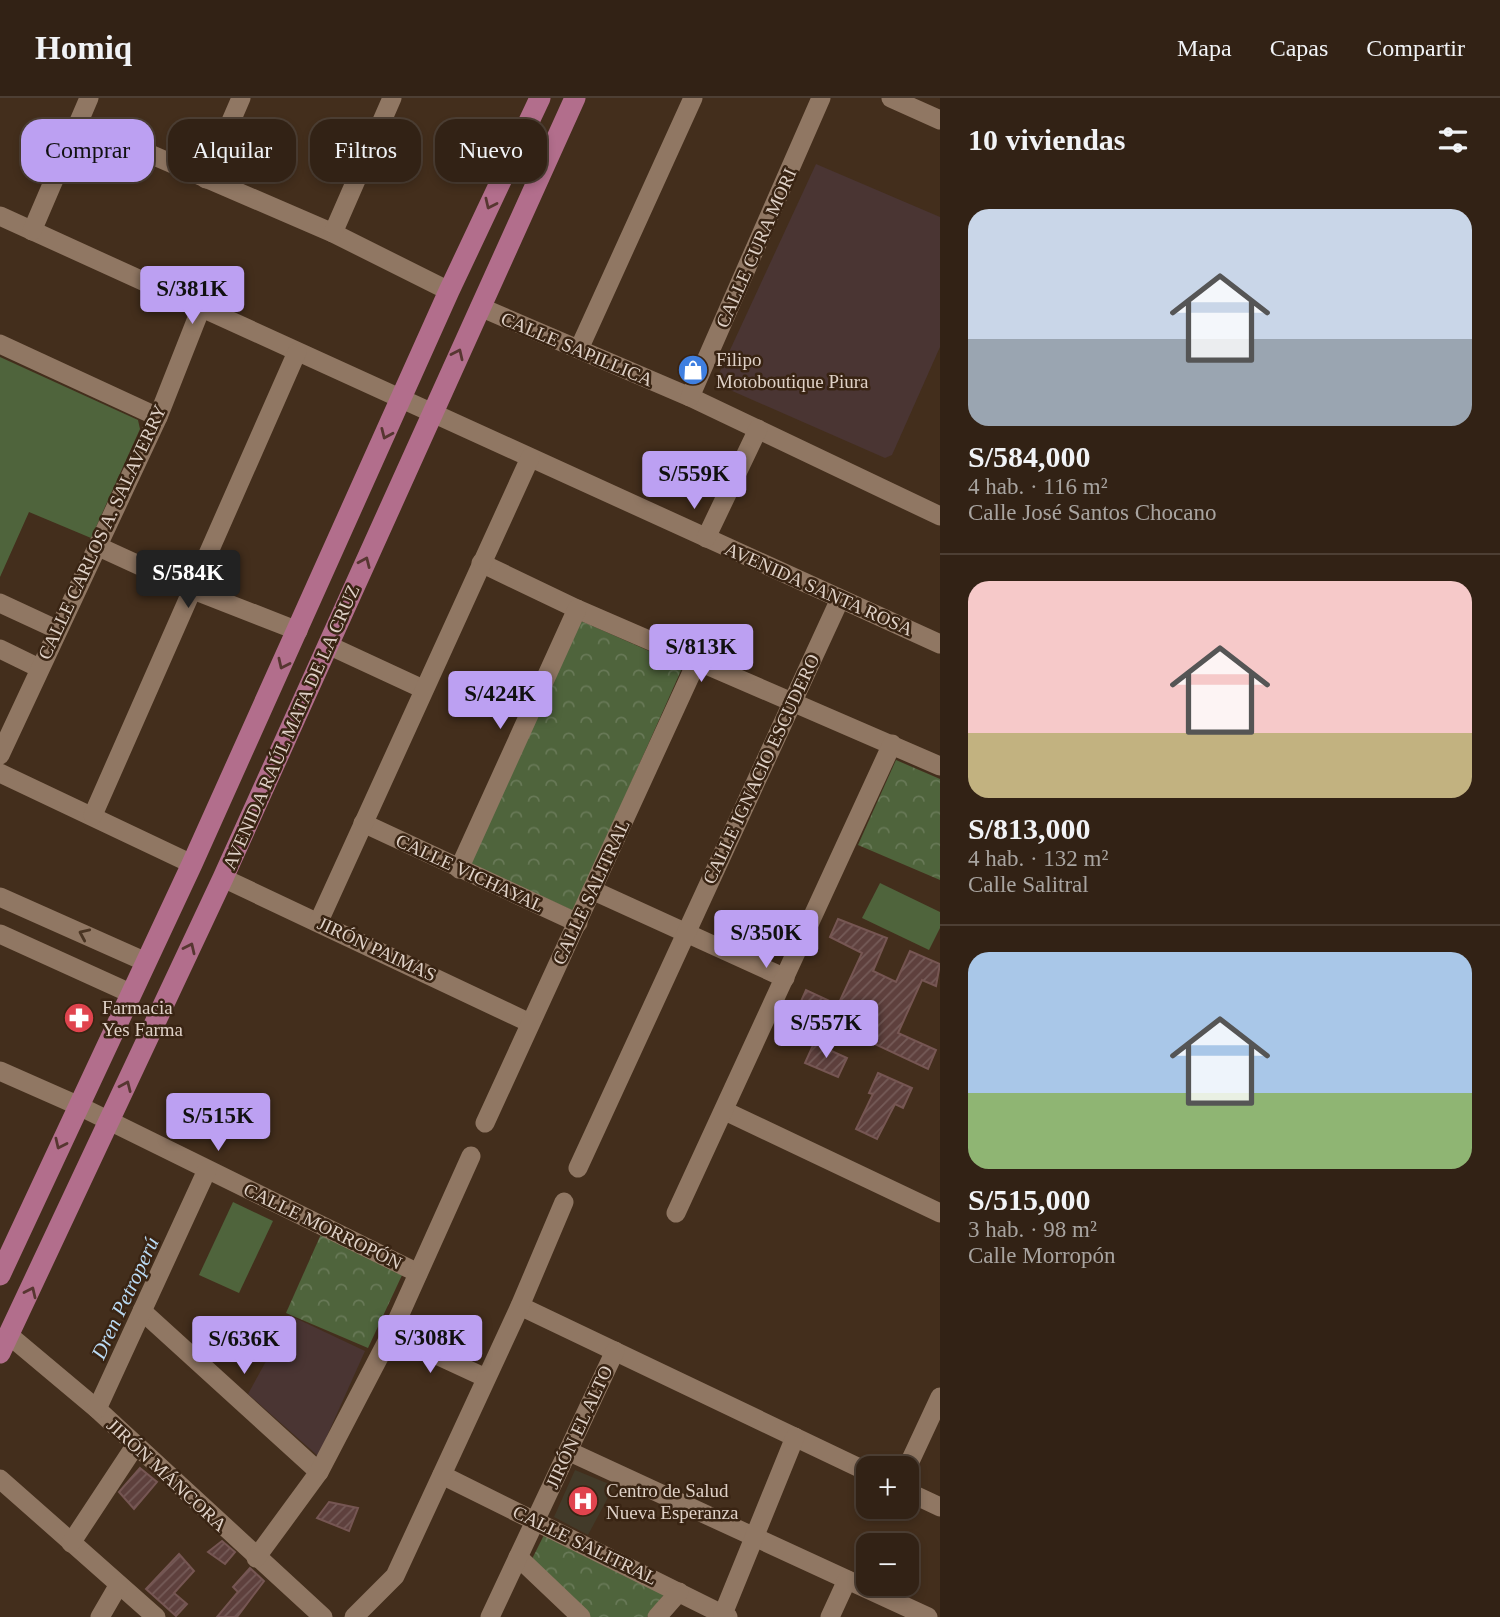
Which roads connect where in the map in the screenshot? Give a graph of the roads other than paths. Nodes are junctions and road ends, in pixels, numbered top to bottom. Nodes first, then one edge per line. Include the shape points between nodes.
1 (89, 98) edge
2 (241, 98) edge
3 (392, 98) edge
4 (540, 98) edge
5 (575, 98) edge
6 (693, 98) edge
7 (821, 98) edge
8 (891, 98) edge
9 (80, 119) edge
10 (232, 119) edge
11 (940, 120) edge
12 (53, 182) edge
13 (215, 182) edge
14 (0, 216) edge
15 (32, 231) junction
16 (333, 233) junction
17 (449, 291) junction
18 (480, 307) junction
19 (201, 308) junction
20 (0, 344) edge
21 (579, 349) junction
22 (297, 352) junction
23 (690, 397) junction
24 (402, 400) junction
25 (431, 413) junction
26 (158, 417) junction
27 (758, 429) junction
28 (530, 458) junction
29 (940, 516) edge
30 (706, 538) junction
31 (97, 546) junction
32 (481, 564) junction
33 (193, 590) junction
34 (840, 599) junction
35 (0, 603) edge
36 (577, 609) junction
37 (57, 629) junction
38 (298, 631) junction
39 (940, 644) edge
40 (328, 645) junction
41 (0, 649) edge
42 (697, 661) junction
43 (39, 668) junction
44 (423, 689) junction
45 (793, 700) junction
46 (892, 744) junction
47 (0, 755) edge
48 (940, 766) edge
49 (0, 773) edge
50 (93, 815) junction
51 (363, 823) junction
52 (192, 864) junction
53 (459, 869) junction
54 (223, 878) junction
55 (592, 890) junction
56 (0, 897) edge
57 (318, 921) junction
58 (578, 923) junction
59 (686, 932) junction
60 (0, 934) edge
61 (146, 962) junction
62 (177, 975) junction
63 (785, 978) junction
64 (130, 993) junction
65 (161, 1009) junction
66 (530, 1023) junction
67 (0, 1071) edge
68 (78, 1105) junction
69 (724, 1111) junction
70 (110, 1121) junction
71 (485, 1123) dead end
72 (471, 1156) dead end
73 (578, 1168) dead end
74 (207, 1170) junction
75 (564, 1202) dead end
76 (676, 1213) dead end
77 (940, 1213) edge
78 (418, 1273) junction
79 (0, 1275) edge
80 (520, 1306) junction
81 (142, 1311) junction
82 (391, 1334) junction
83 (5, 1345) edge
84 (615, 1351) junction
85 (486, 1378) junction
86 (940, 1397) edge
87 (97, 1409) junction
88 (795, 1437) junction
89 (135, 1446) junction
90 (568, 1451) junction
91 (913, 1456) edge
92 (856, 1466) edge
93 (319, 1472) junction
94 (442, 1475) junction
95 (0, 1479) edge
96 (919, 1497) edge
97 (940, 1507) edge
98 (536, 1520) junction
99 (755, 1538) junction
100 (71, 1543) junction
101 (518, 1556) junction
102 (256, 1558) junction
103 (848, 1580) junction
104 (118, 1586) junction
105 (679, 1592) junction
106 (726, 1616) edge
107 (100, 1617) edge
108 (156, 1617) edge
109 (323, 1617) edge
110 (354, 1617) edge
111 (490, 1617) edge
112 (581, 1617) edge
113 (657, 1617) edge
114 (830, 1617) edge
115 (928, 1617) edge

1 - 9 street
2 - 10 street
3 - 16 street
4 -> 17 main road, AVENIDA RAÚL MATA DE LA CRUZ
5 - 18 main road, AVENIDA RAÚL MATA DE LA CRUZ
6 - 21 street
7 - 23 street, CALLE CURA MORI
8 - 11 street
12 - 15 street
13 - 16 street
14 - 15 street, AVENIDA SANTA ROSA
15 - 19 street, AVENIDA SANTA ROSA
16 - 17 street
17 - 24 main road, AVENIDA RAÚL MATA DE LA CRUZ
18 - 21 street, CALLE SAPILLICA
25 -> 18 main road, AVENIDA RAÚL MATA DE LA CRUZ
19 - 22 street, AVENIDA SANTA ROSA
19 - 26 street, CALLE CARLOS A. SALAVERRY
20 - 26 street
21 - 23 street, CALLE SAPILLICA
22 - 24 street, AVENIDA SANTA ROSA
22 - 33 street
23 - 27 street, CALLE SAPILLICA
24 - 25 street, AVENIDA SANTA ROSA
24 -> 38 main road, AVENIDA RAÚL MATA DE LA CRUZ
25 - 28 street, AVENIDA SANTA ROSA
40 -> 25 main road, AVENIDA RAÚL MATA DE LA CRUZ
26 - 31 street, CALLE CARLOS A. SALAVERRY
27 - 29 street, CALLE SAPILLICA
27 - 30 street
28 - 30 street, AVENIDA SANTA ROSA
28 - 32 street
30 - 34 street, AVENIDA SANTA ROSA
31 - 33 street
31 - 37 street, CALLE CARLOS A. SALAVERRY
32 - 36 street
32 - 44 street
33 - 38 street
33 - 50 street
34 - 39 street, AVENIDA SANTA ROSA
34 - 45 street, CALLE IGNACIO ESCUDERO
35 - 37 street
36 - 42 street
36 - 53 street
37 - 43 street, CALLE CARLOS A. SALAVERRY
38 -> 52 main road, AVENIDA RAÚL MATA DE LA CRUZ
40 - 44 street
40 - 54 main road, AVENIDA RAÚL MATA DE LA CRUZ
41 - 43 street
42 - 45 street
42 - 55 street, CALLE SALITRAL
43 - 47 street, CALLE CARLOS A. SALAVERRY
44 - 51 street
45 - 46 street
45 - 59 street, CALLE IGNACIO ESCUDERO
46 - 48 street
46 - 63 street
49 - 50 street
50 - 52 street
51 - 53 street, CALLE VICHAYAL
51 - 57 street
52 - 61 main road, AVENIDA RAÚL MATA DE LA CRUZ
53 - 58 street, CALLE VICHAYAL
54 - 57 street, JIRÓN PAIMAS
62 -> 54 main road, AVENIDA RAÚL MATA DE LA CRUZ
55 - 58 street, CALLE SALITRAL
55 - 59 street
61 -> 56 street
57 - 66 street, JIRÓN PAIMAS
58 - 66 street, CALLE SALITRAL
59 - 63 street
59 - 73 street, CALLE IGNACIO ESCUDERO
60 - 64 street
61 - 62 main road
61 - 64 main road, AVENIDA RAÚL MATA DE LA CRUZ
62 - 65 main road, AVENIDA RAÚL MATA DE LA CRUZ
63 - 69 street
64 - 65 main road
64 - 68 main road, AVENIDA RAÚL MATA DE LA CRUZ
70 -> 65 main road, AVENIDA RAÚL MATA DE LA CRUZ
66 - 71 street, CALLE SALITRAL
67 - 68 street, CALLE MORROPÓN
68 - 70 street, CALLE MORROPÓN
68 -> 79 main road, AVENIDA RAÚL MATA DE LA CRUZ
69 - 76 street
69 - 77 street
70 - 74 street, CALLE MORROPÓN
83 -> 70 main road, AVENIDA RAÚL MATA DE LA CRUZ
72 - 78 street
74 - 78 street, CALLE MORROPÓN
74 - 81 street
75 - 80 street
78 - 82 street
80 - 84 street
80 - 85 street
81 - 87 street
81 - 93 street
82 - 85 street
82 - 93 street
83 - 87 street, JIRÓN MÁNCORA
84 - 88 street
84 - 90 street, JIRÓN EL ALTO
85 - 94 street
86 - 91 street
87 - 89 street, JIRÓN MÁNCORA
88 - 92 street
88 - 99 street
89 - 100 street
89 - 102 street, JIRÓN MÁNCORA
90 - 98 street, JIRÓN EL ALTO
90 - 99 street
93 - 102 street
94 - 98 street, CALLE SALITRAL
94 - 110 street via 395,1576
95 - 100 street
96 - 97 street
98 - 101 street, JIRÓN EL ALTO
98 - 105 street, CALLE SALITRAL
99 - 103 street
99 - 106 street
100 - 104 street
101 - 111 street, JIRÓN EL ALTO
101 - 112 street
102 - 109 street, JIRÓN MÁNCORA
103 - 114 street
103 - 115 street
104 - 107 street
104 - 108 street
105 - 106 street, CALLE SALITRAL
105 - 113 street

